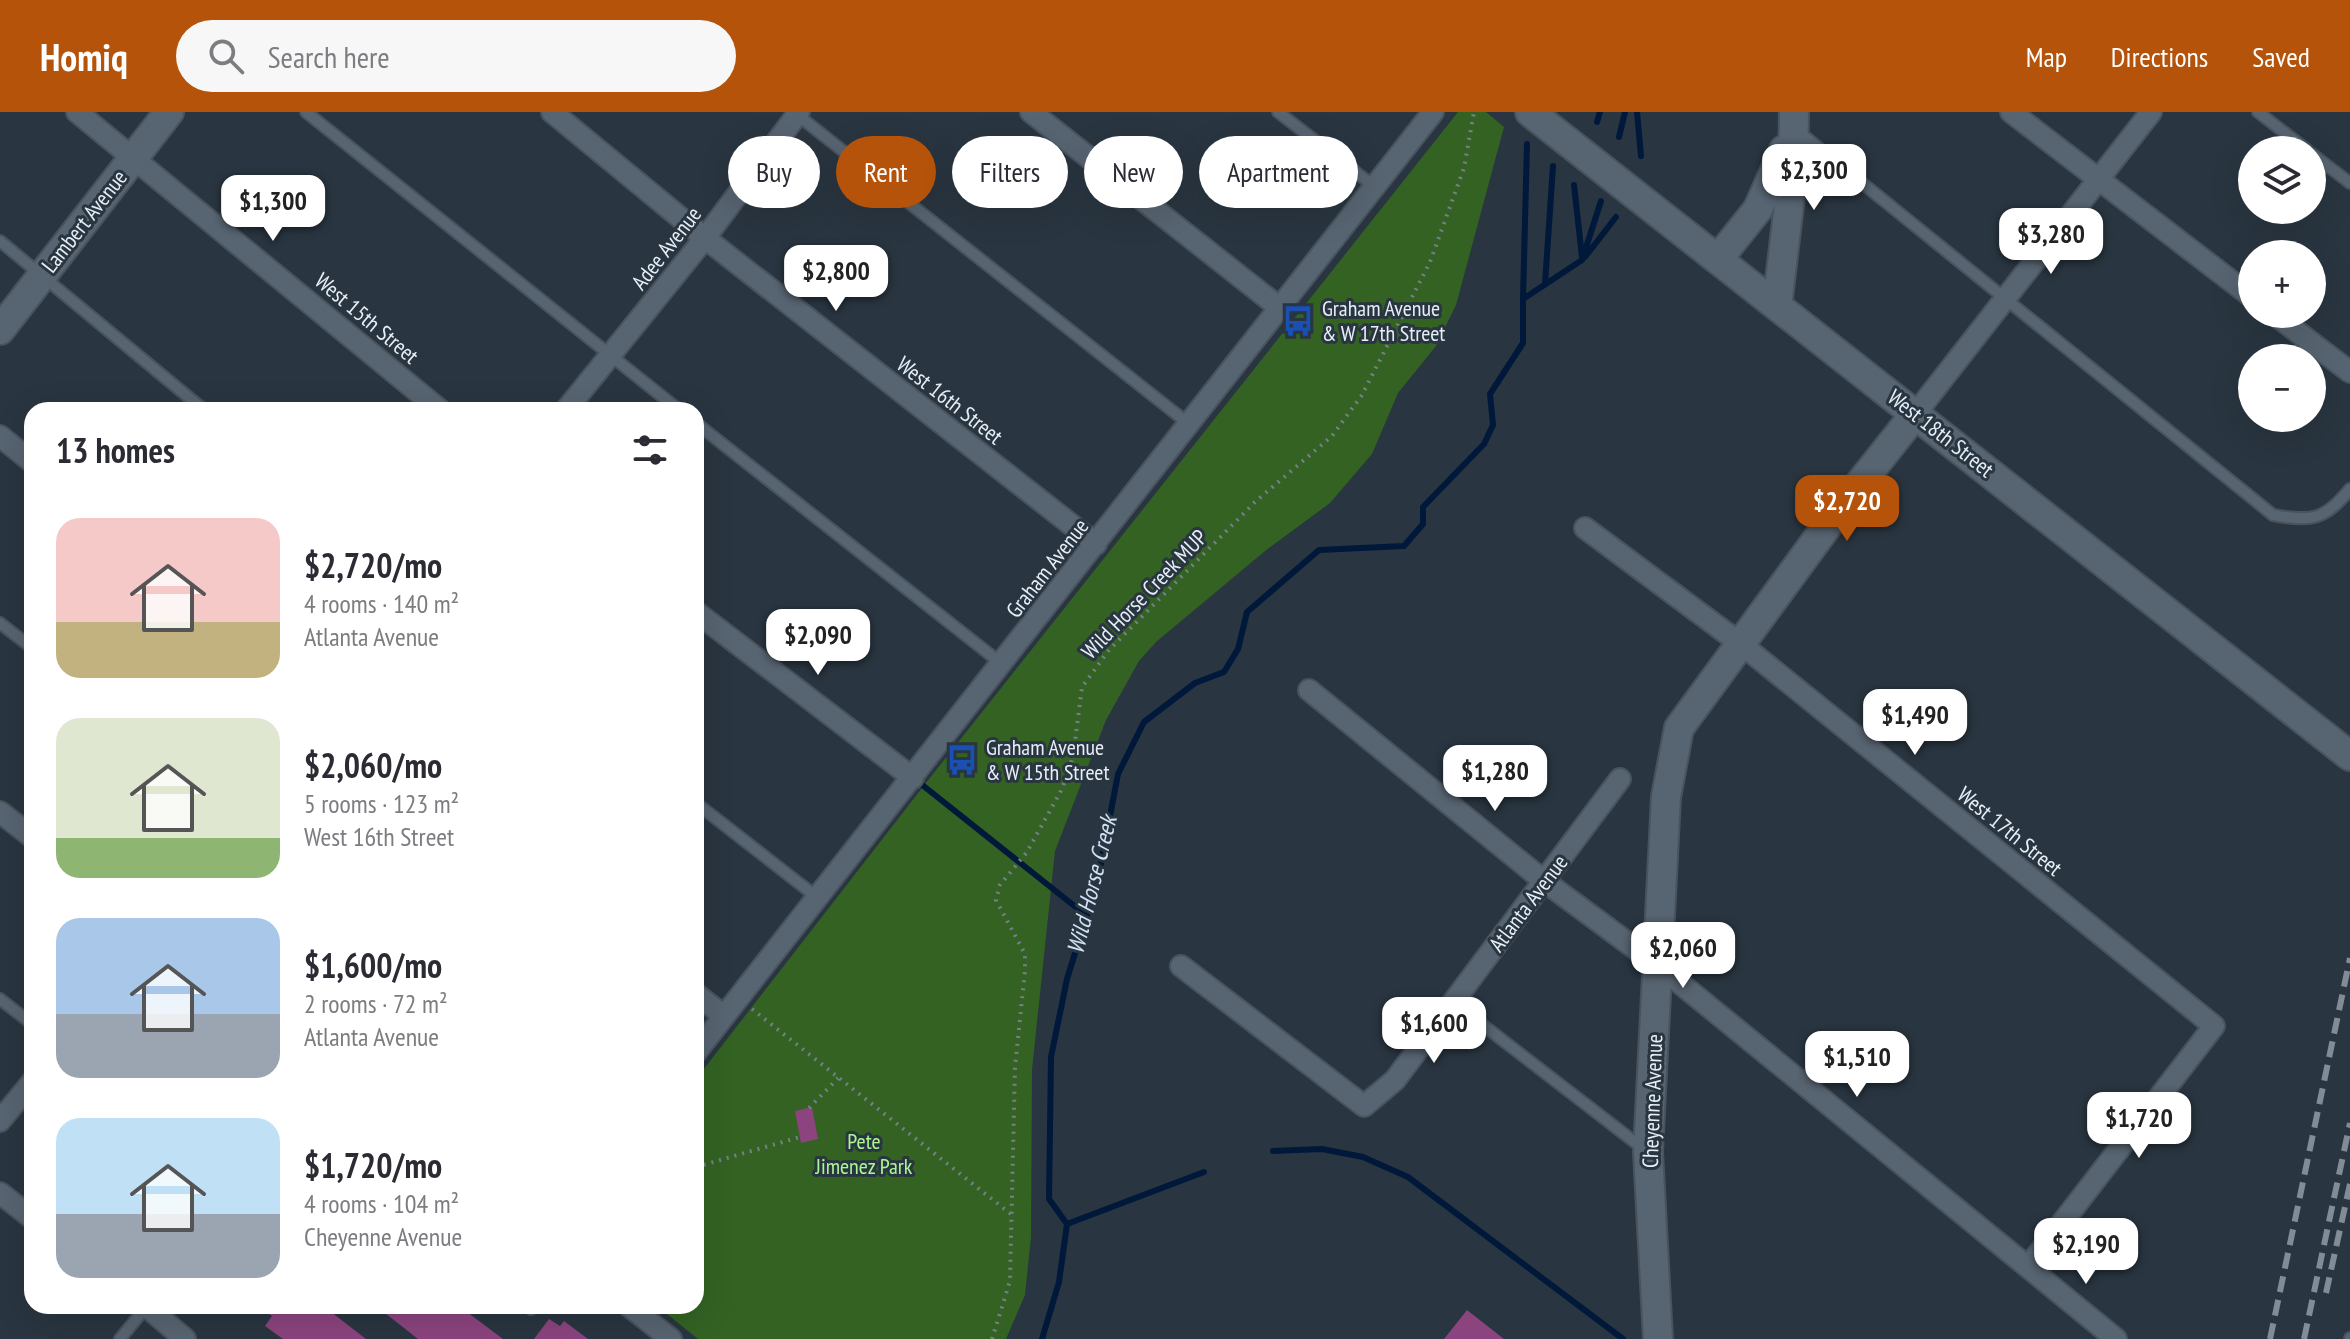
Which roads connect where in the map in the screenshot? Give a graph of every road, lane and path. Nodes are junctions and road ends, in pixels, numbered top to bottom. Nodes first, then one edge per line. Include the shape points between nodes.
1 (77, 112) edge
2 (169, 112) edge
3 (306, 112) edge
4 (552, 112) edge
5 (1031, 112) edge
6 (1278, 112) edge
7 (1433, 112) edge
8 (1474, 112) edge
9 (1530, 112) edge
10 (2011, 112) edge
11 (2151, 112) edge
12 (2258, 112) edge
13 (796, 113) edge
14 (1794, 120) edge
15 (2289, 136) edge
16 (134, 157) junction
17 (2326, 164) edge
18 (2098, 180) junction
19 (2350, 183) edge
20 (1375, 187) junction
21 (705, 238) junction
22 (0, 241) edge
23 (1718, 259) junction
24 (43, 275) junction
25 (2238, 286) edge
26 (2005, 299) junction
27 (1777, 306) junction
28 (1280, 308) junction
29 (2292, 328) edge
30 (0, 330) edge
31 (610, 355) junction
32 (2350, 372) edge
33 (194, 402) edge
34 (430, 402) edge
35 (572, 402) edge
36 (669, 402) edge
37 (1916, 413) junction
38 (1189, 424) junction
39 (704, 429) edge
40 (0, 436) edge
41 (24, 456) edge
42 (2350, 489) edge
43 (1585, 528) dead end
44 (1096, 544) junction
45 (704, 618) edge
46 (0, 623) edge
47 (24, 642) edge
48 (1741, 644) junction
49 (1002, 664) junction
50 (1309, 690) dead end
51 (2350, 756) edge
52 (913, 778) junction
53 (1620, 779) dead end
54 (704, 809) edge
55 (0, 812) edge
56 (24, 831) edge
57 (1544, 881) junction
58 (818, 898) junction
59 (1181, 966) dead end
60 (1659, 966) junction
61 (738, 998) junction
62 (0, 999) edge
63 (704, 1000) edge
64 (1453, 1002) junction
65 (724, 1016) junction
66 (24, 1018) edge
67 (704, 1042) edge
68 (838, 1078) junction
69 (24, 1092) edge
70 (809, 1108) dead end
71 (0, 1121) edge
72 (800, 1137) dead end
73 (1648, 1152) junction
74 (704, 1163) edge
75 (0, 1193) edge
76 (24, 1212) edge
77 (1012, 1215) junction
78 (2028, 1267) junction
79 (150, 1314) edge
80 (161, 1314) edge
81 (639, 1314) edge
82 (120, 1339) edge
83 (185, 1339) edge
84 (671, 1339) edge
85 (992, 1339) edge
86 (1658, 1339) edge
87 (2116, 1339) edge

1 - 16 street, West 15th Street
2 - 16 street, Lambert Avenue
3 - 31 lane
4 - 21 street, West 16th Street
5 - 28 street
6 - 20 lane
7 - 20 street, Graham Avenue
8 - 77 path, Wild Horse Creek MUP via 1464,168 1430,262 1362,395 1332,436 1255,502 1109,650 1082,687 1073,757 1062,789 1027,852 1000,885 996,900 1025,954 1015,1067
9 - 23 street, West 18th Street
10 - 18 street
11 - 18 street
12 - 15 lane
13 - 21 street, Adee Avenue
13 - 38 lane
14 - 23 street via 1766,195
14 - 26 lane
14 - 27 street
16 - 24 street, Lambert Avenue
16 - 34 street, West 15th Street
17 - 19 lane
18 - 25 street
18 - 26 street
20 - 28 street, Graham Avenue
21 - 31 street, Adee Avenue
21 - 44 street, West 16th Street
22 - 24 lane
23 - 27 street, West 18th Street
24 - 30 street, Lambert Avenue
24 - 33 lane
26 - 37 street
26 - 42 lane via 2273,515 2302,520 2333,510
27 - 37 street, West 18th Street
28 - 38 street, Graham Avenue
29 - 32 street
31 - 35 street, Adee Avenue
31 - 36 lane
37 - 48 street
37 - 51 street, West 18th Street
38 - 44 street, Graham Avenue
39 - 49 lane
40 - 41 street
43 - 48 street, West 17th Street
44 - 49 street, Graham Avenue
45 - 52 street
46 - 47 lane
48 - 60 street, Cheyenne Avenue via 1679,728 1666,797
48 - 78 street, West 17th Street via 2214,1026
49 - 52 street, Graham Avenue
50 - 57 street
52 - 58 street, Graham Avenue
53 - 57 street, Atlanta Avenue
54 - 58 lane
55 - 56 street
57 - 60 street
57 - 64 street, Atlanta Avenue
58 - 61 street, Graham Avenue
59 - 64 street, Atlanta Avenue via 1364,1106 1395,1080
60 - 73 street, Cheyenne Avenue
60 - 78 street
61 - 65 street, Graham Avenue
61 - 68 path
62 - 66 lane
63 - 65 street
64 - 73 lane
65 - 67 street, Graham Avenue
68 - 70 path
68 - 77 path
69 - 71 street
72 - 74 path
73 - 86 street, Cheyenne Avenue
75 - 76 street
77 - 85 path, Wild Horse Creek MUP via 1010,1281
78 - 87 street
79 - 82 lane
80 - 83 street
81 - 84 street

